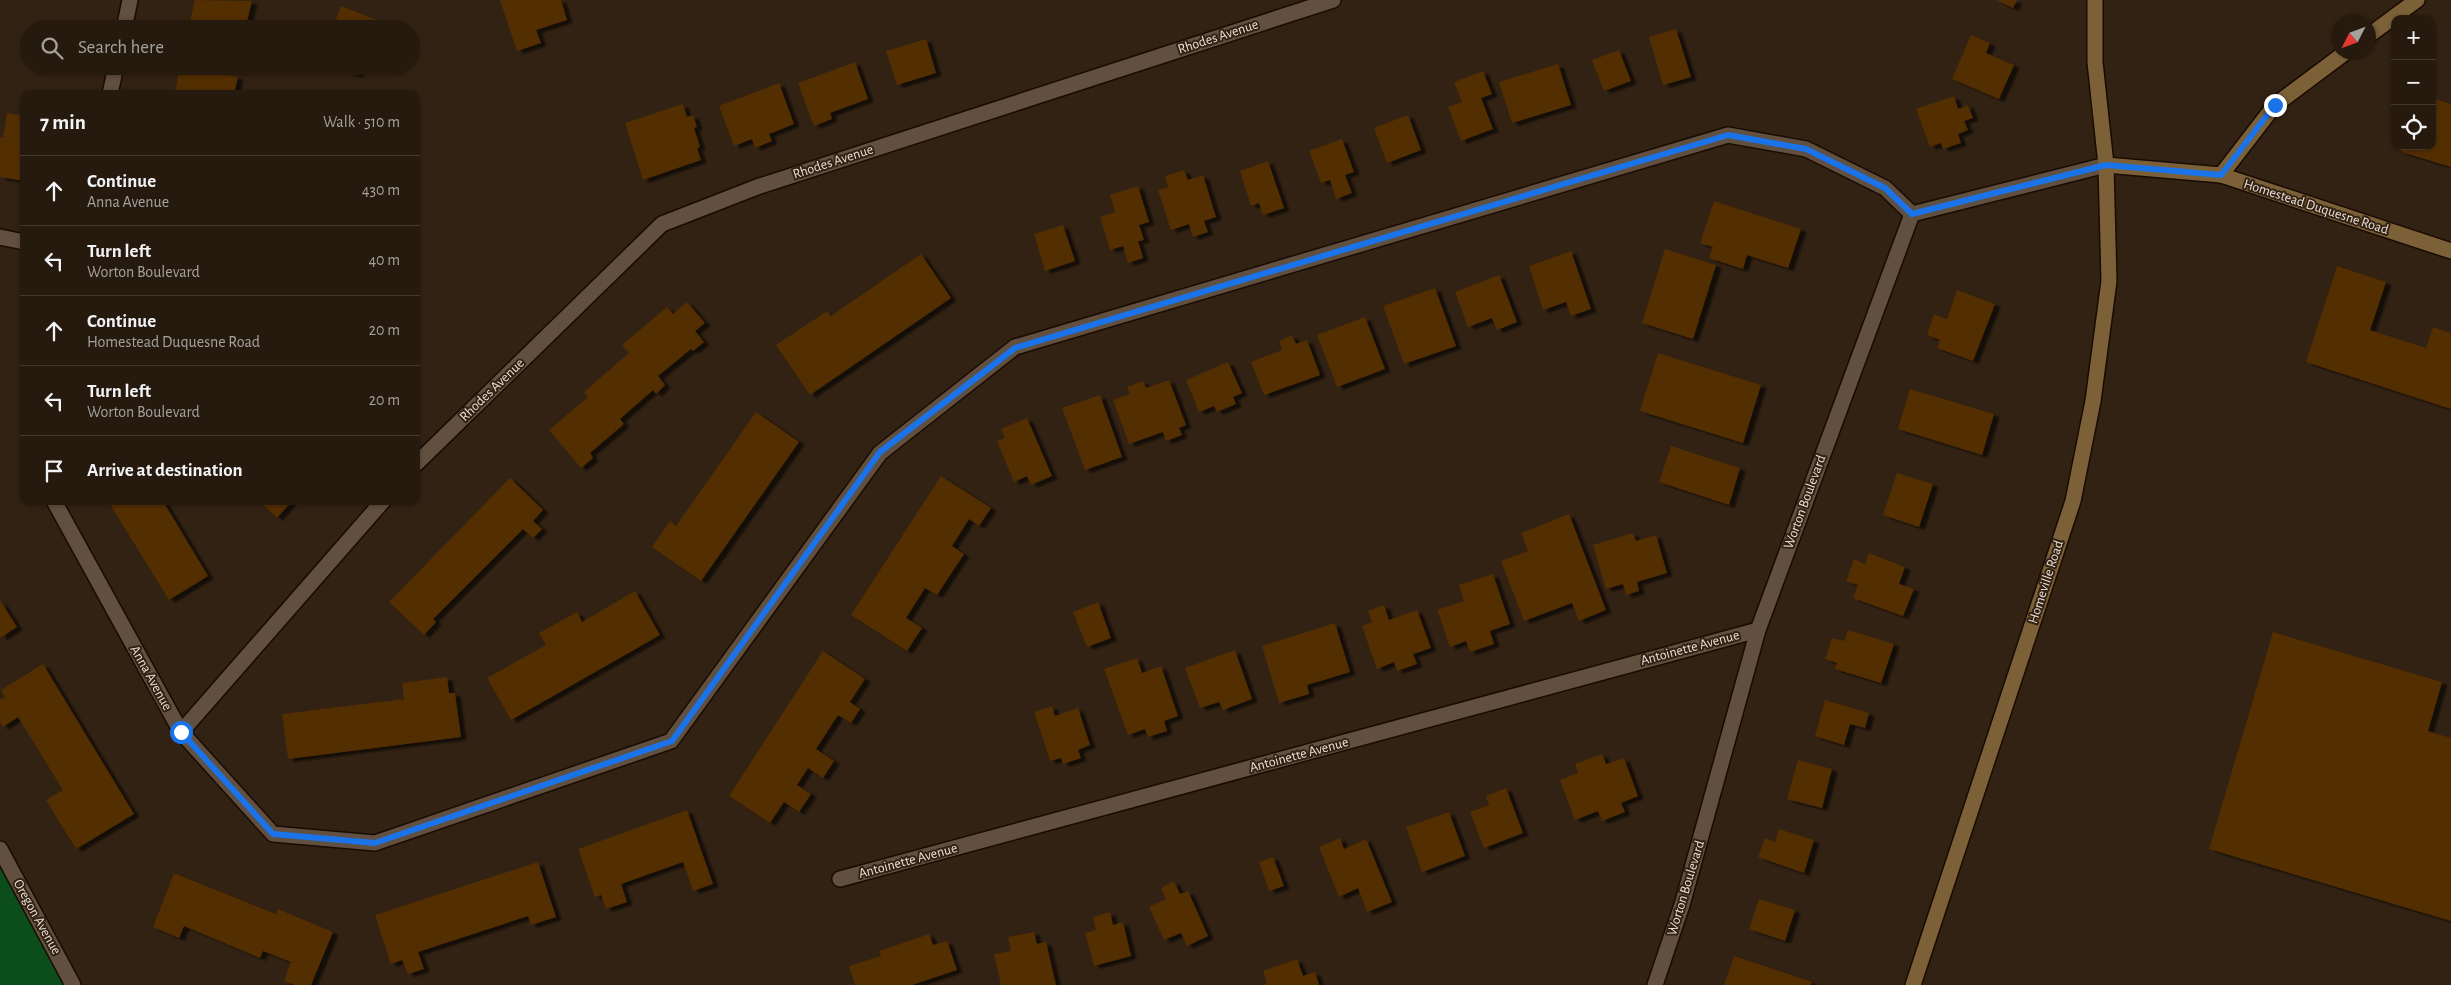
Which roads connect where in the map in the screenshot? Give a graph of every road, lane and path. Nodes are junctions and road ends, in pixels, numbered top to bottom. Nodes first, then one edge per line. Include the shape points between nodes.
1 (130, 0) edge
2 (1333, 0) edge
3 (2096, 0) edge
4 (2417, 0) edge
5 (126, 20) edge
6 (2376, 30) edge
7 (2335, 60) edge
8 (114, 75) edge
9 (111, 90) edge
10 (2106, 165) junction
11 (2221, 175) junction
12 (1912, 214) junction
13 (0, 237) edge
14 (20, 241) edge
15 (2451, 250) edge
16 (420, 460) edge
17 (56, 505) edge
18 (380, 505) edge
19 (1758, 630) junction
20 (181, 732) junction
21 (0, 849) edge
22 (840, 879) dead end
23 (73, 985) edge
24 (1655, 985) edge
25 (1913, 985) edge

1 - 5 street
2 - 16 street, Rhodes Avenue via 757,187 662,224
3 - 10 street via 2095,62
4 - 6 street
7 - 11 street via 2275,105
8 - 9 street
10 - 11 street, Homestead Duquesne Road
10 - 12 street
10 - 25 street, Homeville Road via 2109,282 2093,401 2072,501
11 - 15 street, Homestead Duquesne Road
12 - 19 street, Worton Boulevard
12 - 20 street, Anna Avenue via 1885,188 1806,149 1728,135 1015,348 880,452 672,741 375,843 273,834
13 - 14 street
17 - 20 street, Anna Avenue
18 - 20 street
19 - 22 street, Antoinette Avenue
19 - 24 street, Worton Boulevard via 1682,906
21 - 23 street, Oregon Avenue

